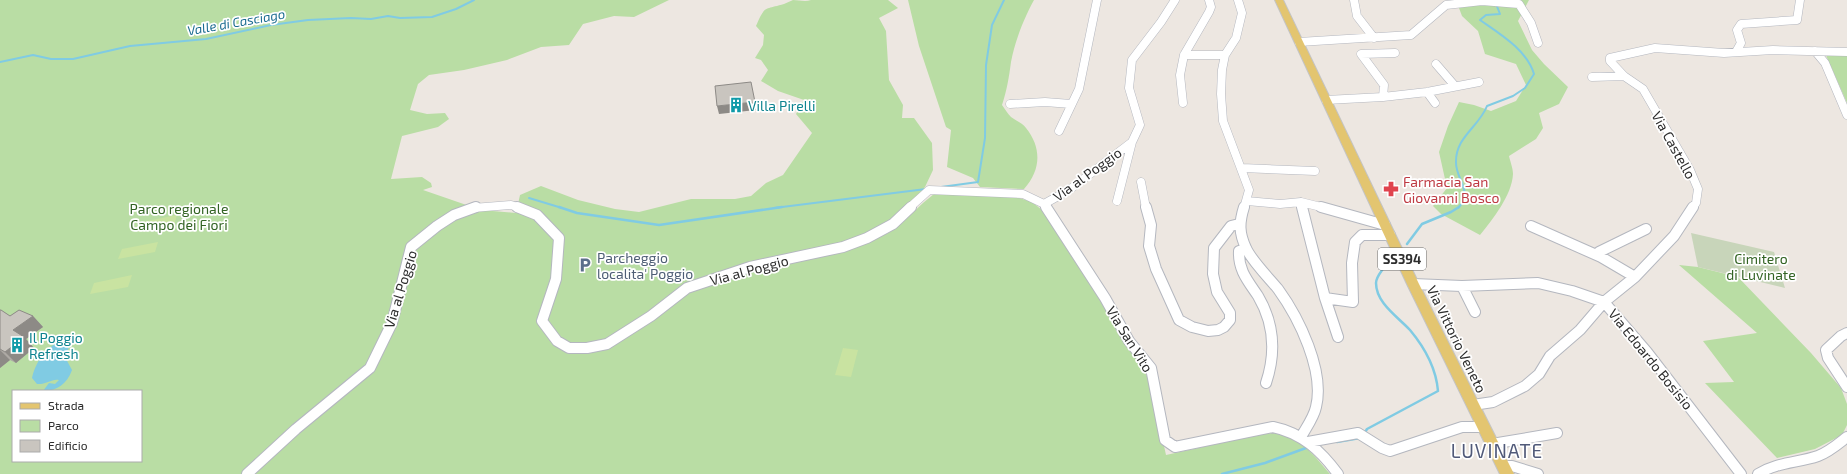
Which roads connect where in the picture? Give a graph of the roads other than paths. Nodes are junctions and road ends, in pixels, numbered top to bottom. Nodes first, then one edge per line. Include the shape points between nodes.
1 (1097, 0) edge
2 (1175, 0) edge
3 (1209, 0) edge
4 (1238, 0) edge
5 (1279, 0) edge
6 (1354, 0) edge
7 (1800, 0) edge
8 (1487, 1) edge
9 (1450, 2) edge
10 (1522, 2) edge
11 (1374, 38) junction
12 (1299, 42) junction
13 (1538, 43) dead end
14 (1815, 51) junction
15 (1736, 52) junction
16 (1847, 52) edge
17 (1395, 53) dead end
18 (1184, 55) junction
19 (1225, 55) junction
20 (1436, 64) dead end
21 (1624, 76) junction
22 (1592, 77) dead end
23 (1479, 82) dead end
24 (1455, 86) junction
25 (1426, 92) junction
26 (1383, 97) junction
27 (1326, 100) junction
28 (1183, 103) dead end
29 (1435, 103) dead end
30 (1010, 104) dead end
31 (1071, 104) junction
32 (1847, 115) edge
33 (1059, 131) dead end
34 (1132, 142) junction
35 (1242, 168) junction
36 (1315, 171) dead end
37 (1141, 182) dead end
38 (1117, 201) dead end
39 (1247, 201) junction
40 (1301, 202) junction
41 (1044, 204) junction
42 (1239, 224) junction
43 (1531, 226) dead end
44 (1646, 229) dead end
45 (1388, 230) junction
46 (1246, 249) junction
47 (1601, 257) junction
48 (1635, 277) junction
49 (1413, 284) junction
50 (1462, 286) junction
51 (1325, 298) junction
52 (1604, 302) junction
53 (1475, 312) dead end
54 (1847, 333) edge
55 (1338, 338) dead end
56 (1266, 383) dead end
57 (1847, 387) edge
58 (1473, 405) junction
59 (1483, 427) junction
60 (1557, 433) dead end
61 (1847, 437) edge
62 (1305, 439) junction
63 (1492, 444) junction
64 (1505, 470) edge
65 (247, 474) edge
66 (1338, 474) edge
67 (1538, 474) edge
68 (1741, 474) edge
69 (1758, 474) edge

1 - 31 street via 1079,89
2 - 34 street, Via al Poggio via 1132,60 1129,88 1140,125
3 - 18 street via 1209,12
4 - 19 street via 1242,13 1240,28
5 - 12 main road, SS394
6 - 11 street via 1360,24
7 - 15 street via 1797,20 1740,24 1737,30 1741,43
8 - 9 street
8 - 10 street
9 - 11 street via 1411,35
10 - 13 street
11 - 12 street
12 - 27 main road, Via Vittorio Veneto / SS394
14 - 15 street, Via Castello
14 - 16 street, Via Castello
14 - 32 street via 1825,63
15 - 21 street, Via Castello via 1655,48 1610,58
17 - 26 street via 1361,54 1384,85
18 - 19 street
18 - 28 street via 1180,75
19 - 35 street via 1221,94 1223,121
20 - 24 street
21 - 22 street
21 - 48 street, Via Castello via 1643,89 1690,170 1698,189 1696,203 1674,236
23 - 24 street
24 - 25 street
25 - 26 street
25 - 29 street
26 - 27 street
27 - 45 main road, Via Vittorio Veneto / SS394
30 - 31 street
31 - 33 street
34 - 38 street, Via al Poggio
34 - 41 street, Via al Poggio via 1069,190
35 - 36 street
35 - 39 street via 1249,190
37 - 42 street via 1151,225 1149,246 1156,269 1179,320 1192,327 1208,331 1218,330 1230,320 1230,314 1217,292 1213,274 1214,248 1231,226
39 - 40 street via 1280,204
39 - 42 street
40 - 45 street
40 - 51 street
41 - 62 street, Via San Vito via 1129,341 1151,368 1165,440 1175,447 1273,427 1286,428
41 - 65 street, Via al Poggio via 1023,194 929,190 893,224 867,238 750,267 687,288 651,316 608,344 587,348 570,348 557,341 542,321 556,279 558,238 537,215 511,206 471,209 454,215 411,247 392,323 370,368 296,429
42 - 46 street
43 - 47 street
44 - 47 street via 1599,252
45 - 49 main road, Via Vittorio Veneto / SS394
45 - 51 street via 1362,235 1355,242 1352,263 1353,302
46 - 56 street via 1239,251 1238,259 1246,281 1261,300 1273,334 1271,373
46 - 62 street via 1298,319 1308,342 1319,391 1316,409
47 - 48 street
48 - 52 street, Via Castello
49 - 50 street, Via Edoardo Bosisio
49 - 58 main road, Via Vittorio Veneto / SS394
50 - 52 street, Via Edoardo Bosisio via 1538,283
50 - 53 street
51 - 55 street
52 - 58 street, Via Castello via 1580,330 1550,356 1539,374 1525,386 1493,402
52 - 68 street, Via Edoardo Bosisio via 1666,375
54 - 57 street via 1826,350 1828,358
58 - 59 main road, Via Vittorio Veneto / SS394
59 - 62 street via 1462,427 1390,451 1356,433
59 - 63 main road, Via Vittorio Veneto / SS394
60 - 63 street
61 - 69 street via 1819,456 1766,467
62 - 66 street, Via San Vito
63 - 64 main road, Via Vittorio Veneto / SS394
64 - 67 street via 1512,466

